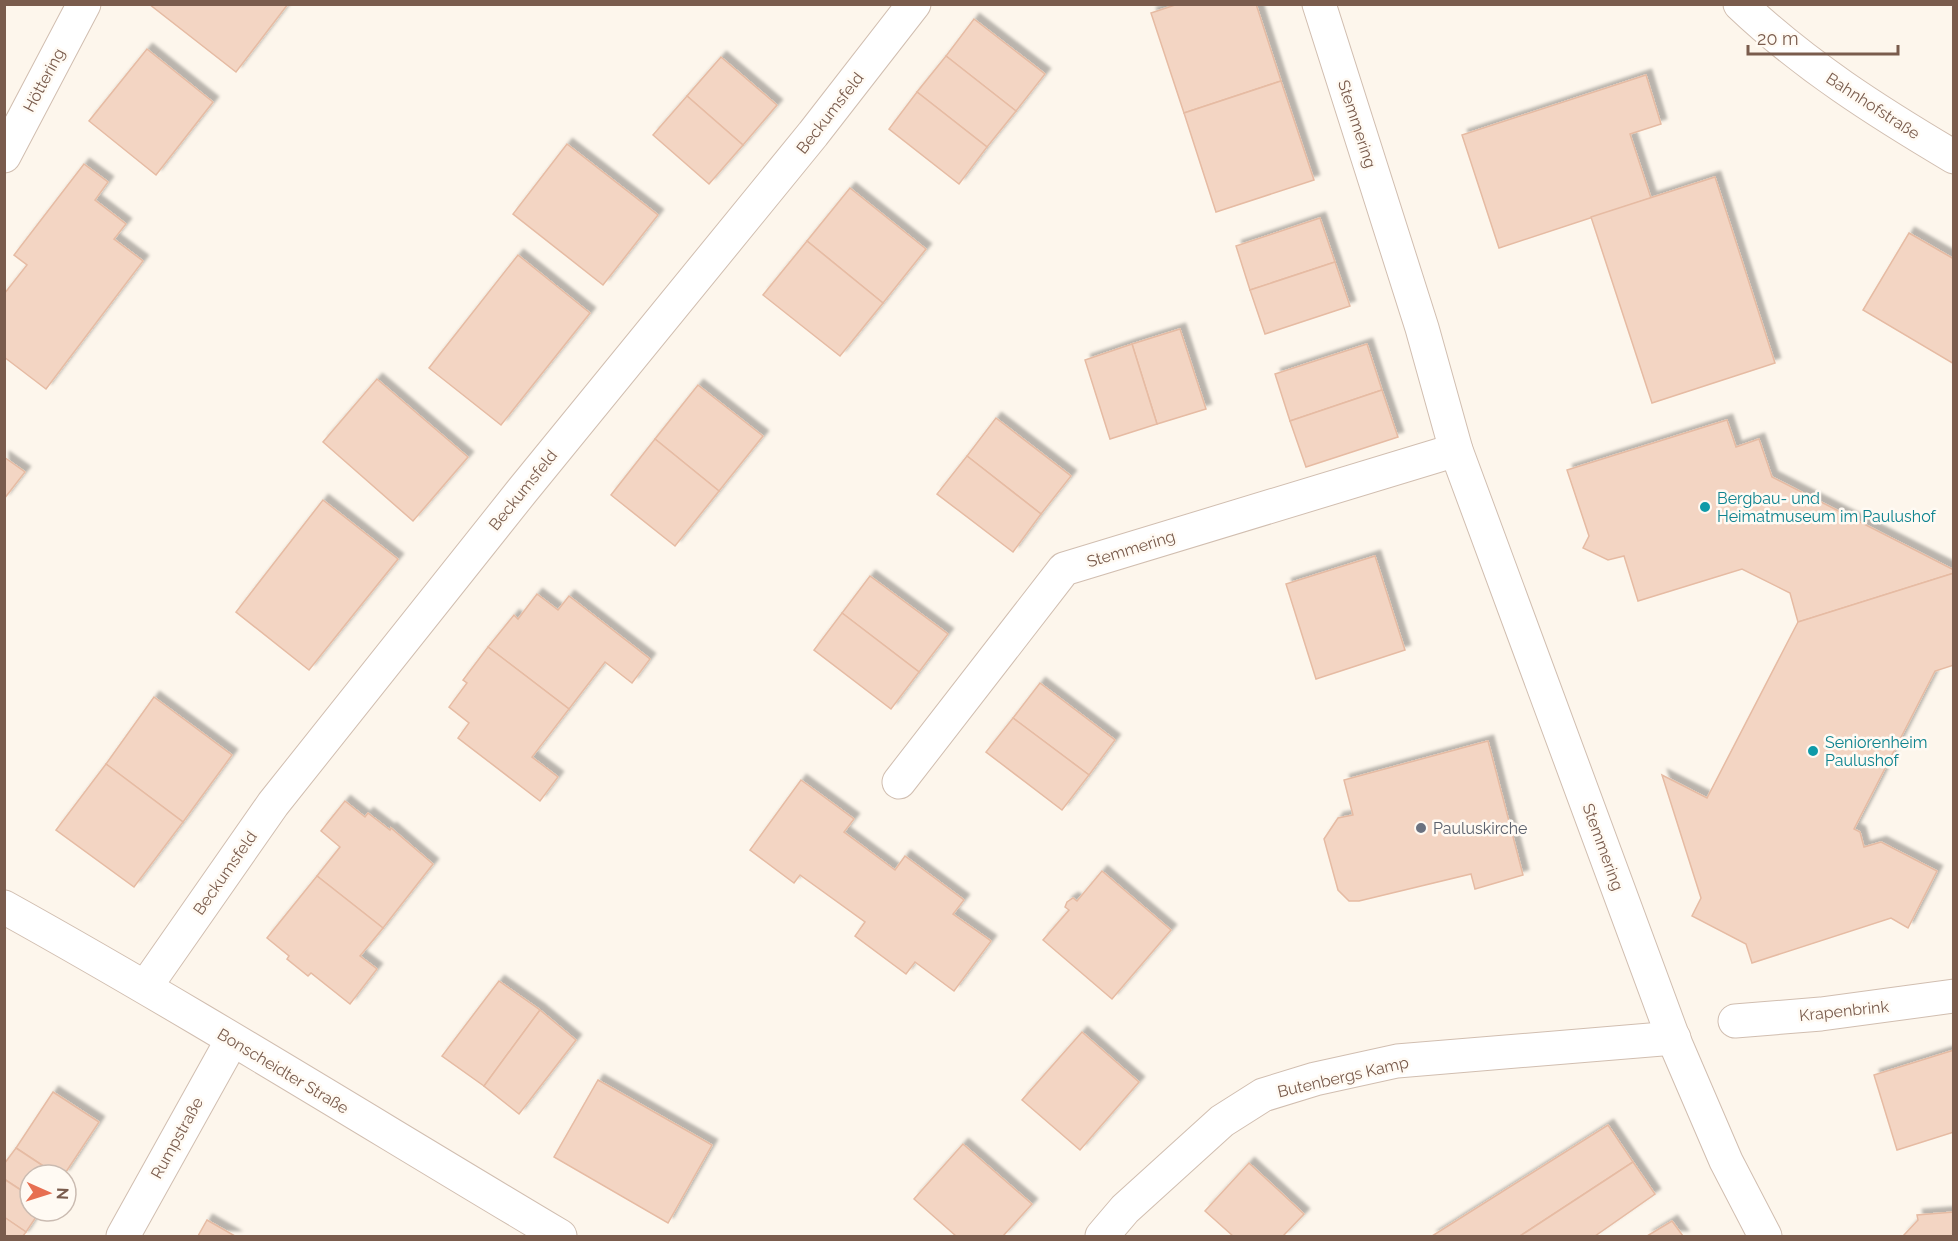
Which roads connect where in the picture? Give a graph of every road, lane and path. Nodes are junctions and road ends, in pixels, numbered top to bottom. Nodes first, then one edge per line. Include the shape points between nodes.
1 (84, 4) edge
2 (914, 4) edge
3 (1319, 4) edge
4 (1740, 4) edge
5 (4, 156) edge
6 (1953, 156) edge
7 (1456, 450) junction
8 (899, 782) dead end
9 (4, 907) edge
10 (146, 986) junction
11 (1953, 996) edge
12 (1735, 1022) dead end
13 (1674, 1038) junction
14 (232, 1040) junction
15 (123, 1236) edge
16 (560, 1236) edge
17 (1102, 1236) edge
18 (1765, 1236) edge

1 - 5 street, Höttering
2 - 10 street, Beckumsfeld via 273,804
3 - 7 street, Stemmering via 1422,328
4 - 6 street, Bahnhofstraße via 1777,40 1827,76 1897,124
7 - 8 street, Stemmering via 1065,569
7 - 13 street, Stemmering
9 - 10 street, Bonscheidter Straße
10 - 14 street, Bonscheidter Straße
11 - 12 street, Krapenbrink
13 - 17 street, Butenbergs Kamp via 1397,1061 1263,1095 1222,1121 1125,1209
13 - 18 street, Stemmering via 1726,1161
14 - 15 street, Rumpstraße
14 - 16 street, Bonscheidter Straße

